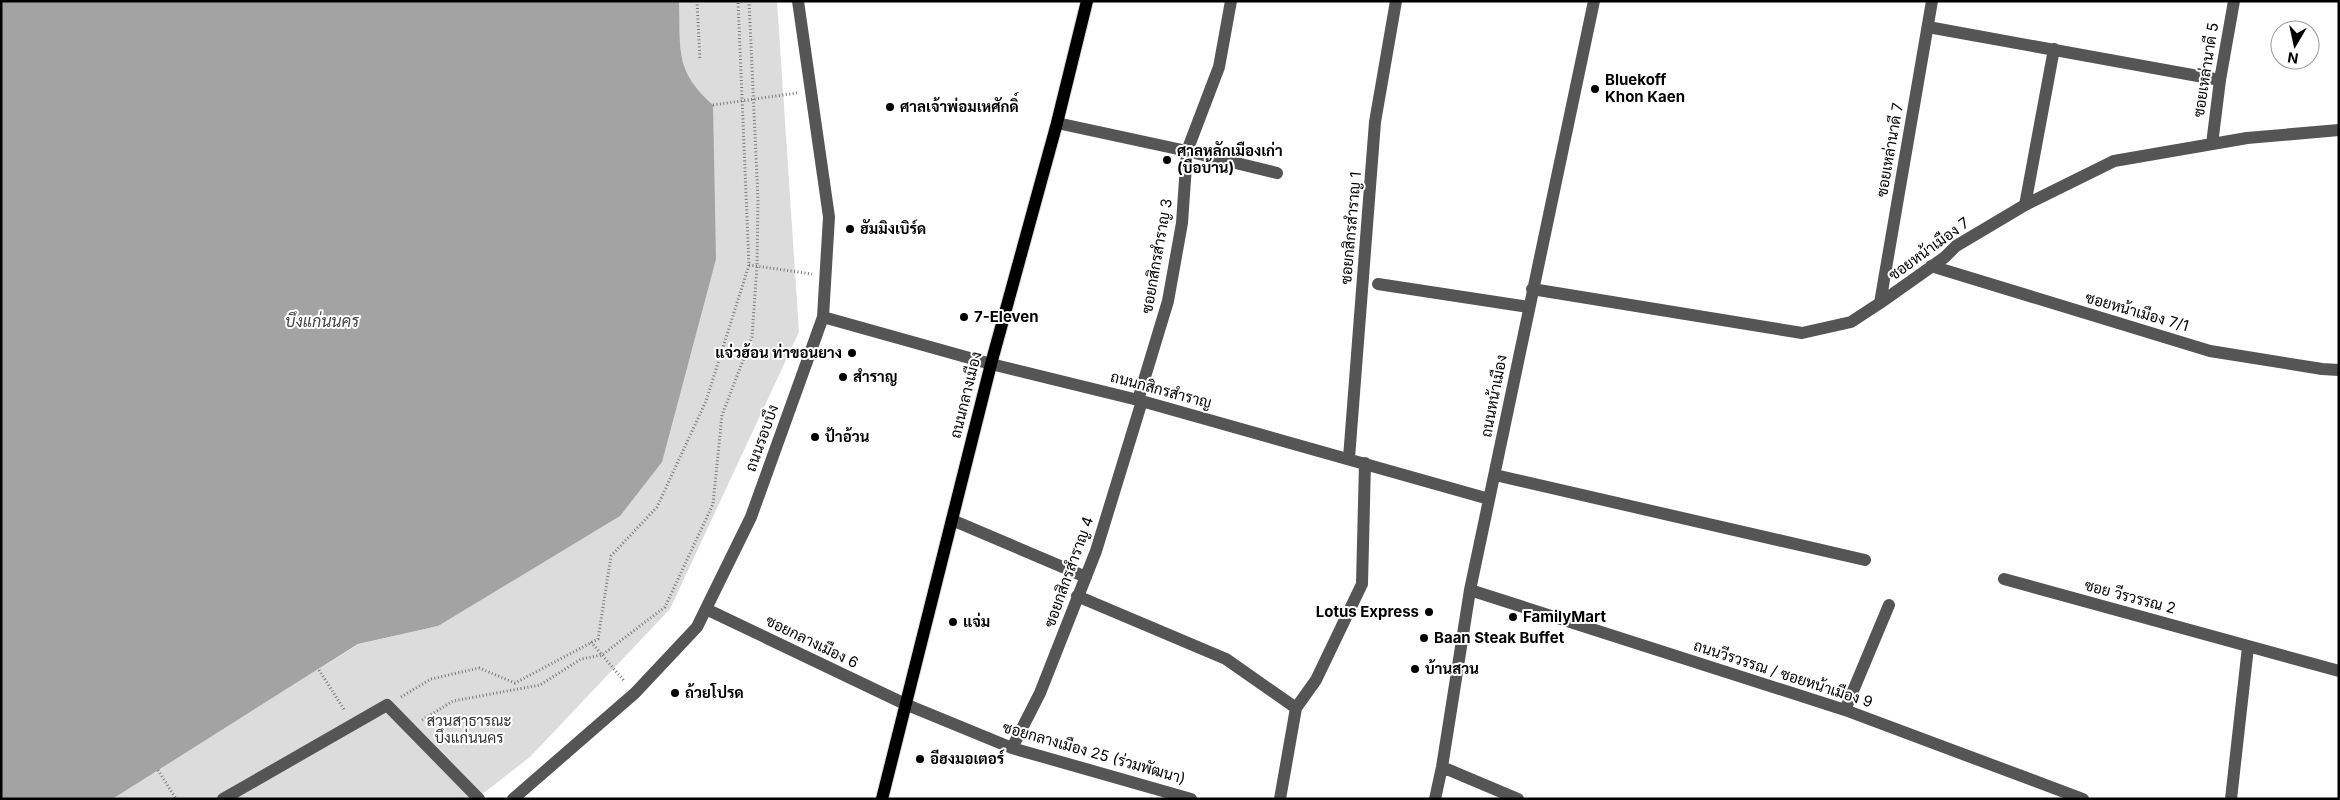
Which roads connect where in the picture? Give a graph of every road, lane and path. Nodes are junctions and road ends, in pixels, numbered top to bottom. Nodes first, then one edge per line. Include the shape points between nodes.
1 (697, 1) edge
2 (738, 1) edge
3 (748, 1) edge
4 (798, 1) edge
5 (1087, 1) edge
6 (1231, 1) edge
7 (1396, 1) edge
8 (1594, 1) edge
9 (1932, 1) edge
10 (2234, 1) edge
11 (1928, 27) junction
12 (2054, 49) junction
13 (700, 60) dead end
14 (2220, 80) junction
15 (812, 91) junction
16 (754, 100) junction
17 (744, 101) junction
18 (713, 105) dead end
19 (1057, 123) junction
20 (2338, 128) edge
21 (2212, 144) junction
22 (1187, 151) junction
23 (1277, 173) dead end
24 (2025, 205) junction
25 (749, 265) junction
26 (757, 266) junction
27 (1931, 266) junction
28 (827, 276) junction
29 (1378, 284) dead end
30 (1532, 289) junction
31 (1880, 304) junction
32 (1528, 307) junction
33 (823, 317) junction
34 (991, 364) junction
35 (2339, 370) edge
36 (1140, 401) junction
37 (1348, 458) junction
38 (1365, 463) junction
39 (1495, 475) junction
40 (1488, 499) junction
41 (952, 520) junction
42 (1865, 560) dead end
43 (1086, 577) junction
44 (2004, 579) dead end
45 (1470, 590) junction
46 (1077, 596) junction
47 (1889, 605) dead end
48 (706, 609) junction
49 (591, 642) junction
50 (2248, 646) junction
51 (602, 655) junction
52 (319, 670) dead end
53 (2339, 671) edge
54 (635, 693) junction
55 (905, 704) junction
56 (387, 705) junction
57 (1296, 708) junction
58 (1845, 710) junction
59 (353, 724) junction
60 (410, 728) junction
61 (1012, 748) junction
62 (1442, 767) junction
63 (158, 770) dead end
64 (516, 798) edge
65 (176, 799) edge
66 (223, 799) edge
67 (478, 799) edge
68 (882, 799) edge
69 (1191, 799) edge
70 (1280, 799) edge
71 (1435, 799) edge
72 (1518, 799) edge
73 (2083, 799) edge
74 (2231, 799) edge

1 - 13 path
2 - 17 path
3 - 16 path
4 - 15 street, ถนนรอบบึง
5 - 19 main road, ถนนกลางเมือง
6 - 22 street, ซอยกสิกรสำราญ 3 via 1219,67
7 - 37 street, ซอยกสิกรสำราญ 1 via 1375,122
8 - 30 street, ถนนหน้าเมือง
9 - 11 street, ซอยเหล่านาดี 7
10 - 14 street, ซอยเหล่านาดี 5
11 - 12 street
11 - 31 street, ซอยเหล่านาดี 7
12 - 14 street
12 - 24 street
14 - 21 street, ซอยเหล่านาดี 5
15 - 16 path
15 - 28 street, ถนนรอบบึง via 829,217
16 - 17 path
16 - 26 path
17 - 18 path
17 - 25 path
19 - 22 street
19 - 34 main road, ถนนกลางเมือง
20 - 21 street, ซอยหน้าเมือง 7
21 - 24 street, ซอยหน้าเมือง 7 via 2114,161
22 - 23 street
22 - 36 street, ซอยกสิกรสำราญ 3 via 1182,223 1168,301
24 - 27 street, ซอยหน้าเมือง 7 via 1956,246
25 - 26 path
25 - 49 path via 706,401 657,507 611,556 598,639
26 - 28 path
26 - 51 path via 752,337 722,415 713,504 665,606
27 - 31 street, ซอยหน้าเมือง 7
27 - 35 street, ซอยหน้าเมือง 7/1 via 2210,351
28 - 33 street, ถนนรอบบึง
29 - 32 street
30 - 31 street, ซอยหน้าเมือง 7 via 1802,333 1852,322
30 - 32 street, ถนนหน้าเมือง
32 - 39 street, ถนนหน้าเมือง
33 - 34 street, ถนนกสิกรสำราญ
33 - 48 street, ถนนรอบบึง via 751,517
34 - 36 street, ถนนกสิกรสำราญ
34 - 41 main road, ถนนกลางเมือง
36 - 37 street, ถนนกสิกรสำราญ
36 - 43 street, ซอยกสิกรสำราญ 4
37 - 38 street, ถนนกสิกรสำราญ
38 - 40 street, ถนนกสิกรสำราญ
38 - 57 street via 1362,584 1316,680
39 - 40 street, ถนนหน้าเมือง
39 - 42 street
40 - 45 street, ถนนหน้าเมือง
41 - 43 street
41 - 55 main road, ถนนกลางเมือง
43 - 46 street, ซอยกสิกรสำราญ 4
44 - 50 street, ซอย วีรวรรณ 2
45 - 58 street, ถนนวีรวรรณ / ซอยหน้าเมือง 9
45 - 62 street, ถนนหน้าเมือง
46 - 57 street via 1226,659
46 - 61 street, ซอยกสิกรสำราญ 4 via 1040,693
47 - 58 street
48 - 54 street, ถนนรอบบึง via 697,627
48 - 55 street, ซอยกลางเมือง 6
49 - 51 path
49 - 56 path via 515,683 479,668 432,679
50 - 53 street, ซอย วีรวรรณ 2
50 - 74 street
51 - 54 path
51 - 60 path via 581,659 540,684 453,701
52 - 59 path
54 - 64 street, ถนนรอบบึง
55 - 61 street, ซอยกลางเมือง 25 (ร่วมพัฒนา)
55 - 68 main road, ถนนกลางเมือง
56 - 59 street
56 - 60 street
57 - 70 street
58 - 73 street, ถนนวีรวรรณ / ซอยหน้าเมือง 9
59 - 66 street
60 - 67 street
61 - 69 street, ซอยกลางเมือง 25 (ร่วมพัฒนา)
62 - 71 street, ถนนหน้าเมือง
62 - 72 street
63 - 65 path

